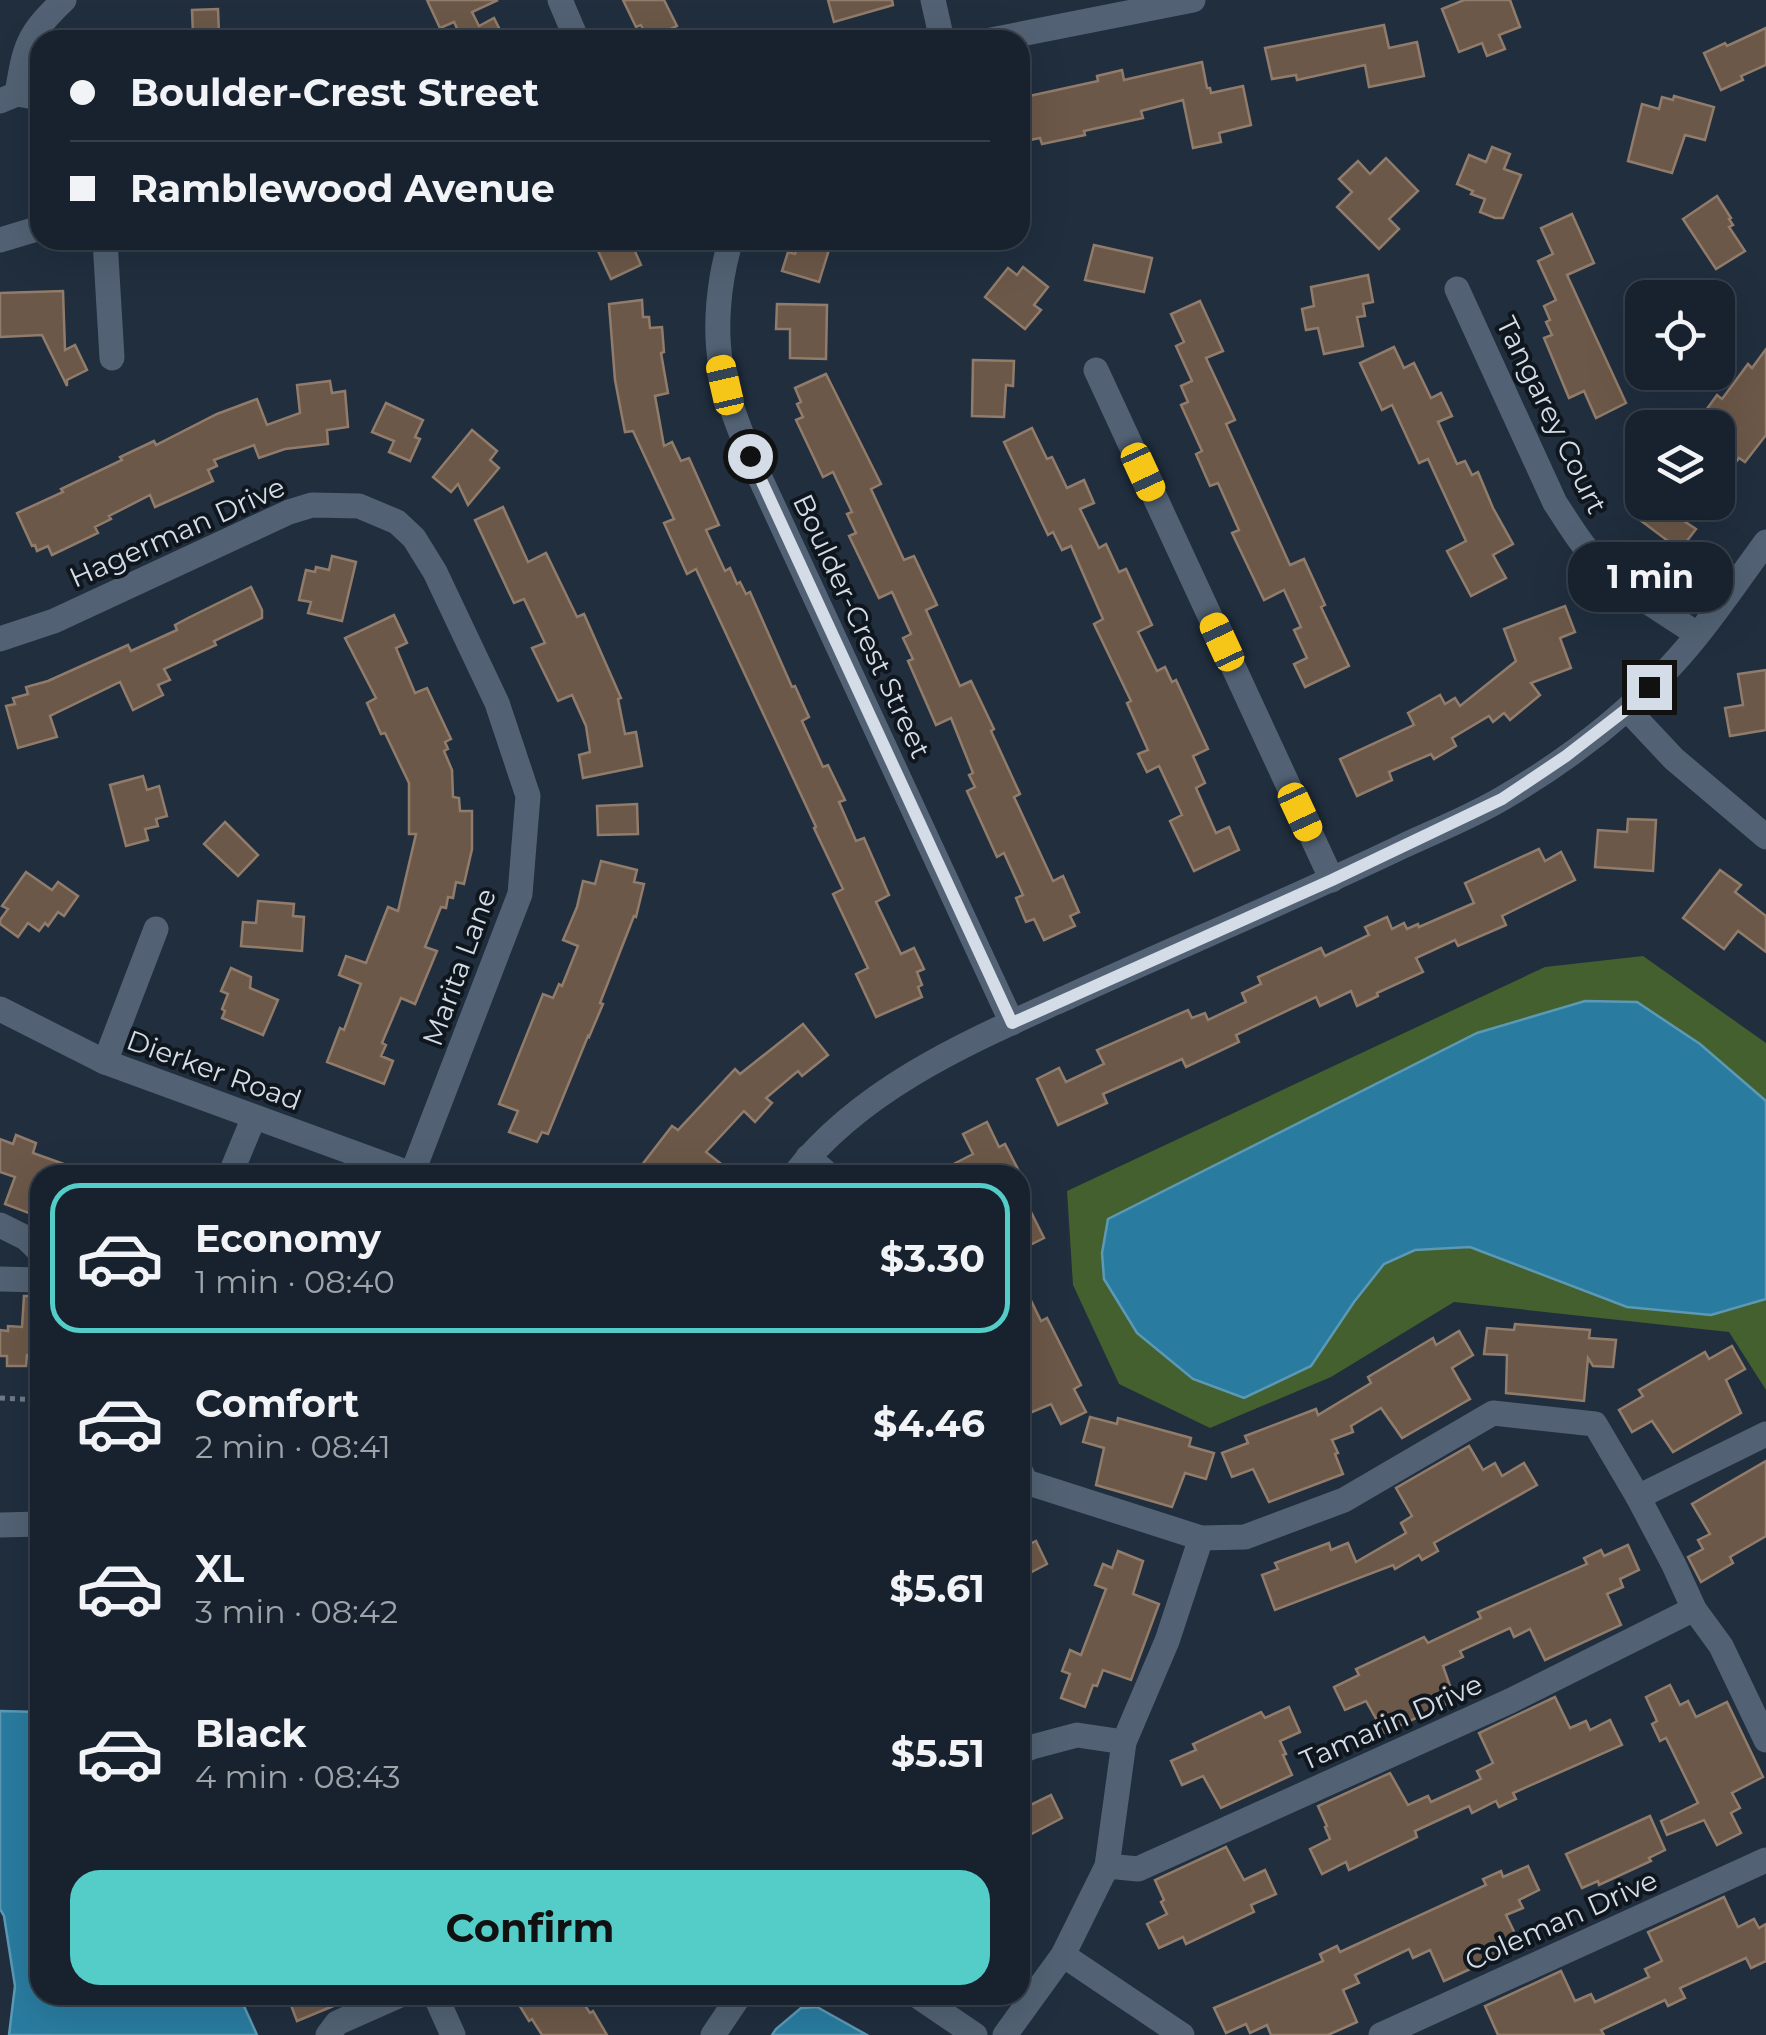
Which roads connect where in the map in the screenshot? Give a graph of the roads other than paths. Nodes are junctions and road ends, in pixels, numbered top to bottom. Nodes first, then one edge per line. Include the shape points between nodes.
1 (64, 0) edge
2 (560, 0) edge
3 (933, 0) edge
4 (1193, 0) edge
5 (35, 30) edge
6 (573, 30) edge
7 (940, 30) edge
8 (1030, 32) edge
9 (30, 40) edge
10 (19, 98) edge
11 (30, 231) edge
12 (0, 240) edge
13 (106, 250) edge
14 (729, 250) edge
15 (1456, 289) dead end
16 (112, 358) dead end
17 (1096, 370) dead end
18 (382, 514) joint
19 (1766, 542) edge
20 (1697, 634) junction
21 (0, 639) edge
22 (1628, 708) junction
23 (1766, 837) edge
24 (1332, 880) junction
25 (156, 929) dead end
26 (0, 1009) edge
27 (1012, 1023) junction
28 (105, 1062) junction
29 (254, 1116) junction
30 (234, 1165) edge
31 (388, 1165) edge
32 (416, 1165) edge
33 (802, 1165) edge
34 (0, 1225) edge
35 (30, 1242) edge
36 (0, 1278) edge
37 (30, 1280) edge
38 (1766, 1434) edge
39 (1030, 1482) edge
40 (1638, 1496) junction
41 (30, 1524) edge
42 (0, 1525) edge
43 (1201, 1538) junction
44 (1694, 1609) junction
45 (1766, 1740) edge
46 (1124, 1742) junction
47 (1030, 1748) edge
48 (1766, 1860) edge
49 (1106, 1866) junction
50 (1063, 1955) junction
51 (1030, 2001) edge
52 (378, 2005) edge
53 (439, 2005) edge
54 (733, 2005) edge
55 (931, 2005) edge
56 (1027, 2005) edge
57 (328, 2035) edge
58 (452, 2035) edge
59 (713, 2035) edge
60 (975, 2035) edge
61 (1005, 2035) edge
62 (1182, 2035) edge
63 (1381, 2035) edge

1 - 5 street
2 - 6 street
3 - 7 street
4 - 8 street
9 - 10 street
11 - 12 street
13 - 16 street
14 - 27 street, Boulder-Crest Street via 718,328 735,418
15 - 20 street, Tangarey Court via 1572,530 1632,590
17 - 24 street
18 - 21 street, Hagerman Drive via 336,504 289,512 54,621
18 - 32 street, Marita Lane via 414,538 435,572 497,703 528,796 520,894
19 - 20 street
20 - 22 street
22 - 23 street via 1674,758
22 - 24 street via 1502,799
24 - 27 street
25 - 28 street
26 - 28 street, Dierker Road
27 - 33 street via 948,1053 857,1112
28 - 29 street, Dierker Road
29 - 30 street
29 - 31 street, Dierker Road
34 - 35 street
36 - 37 street
38 - 40 street
39 - 43 street
40 - 43 street via 1595,1424 1493,1413 1344,1500 1245,1537
40 - 44 street
41 - 42 street
43 - 46 street
44 - 45 street via 1721,1646
44 - 49 street, Tamarin Drive via 1510,1701 1138,1869
46 - 47 street via 1078,1735
46 - 49 street
48 - 63 street, Coleman Drive
49 - 50 street
50 - 51 street
50 - 62 street
52 - 57 street via 337,2023
53 - 58 street
54 - 59 street
55 - 60 street
56 - 61 street

